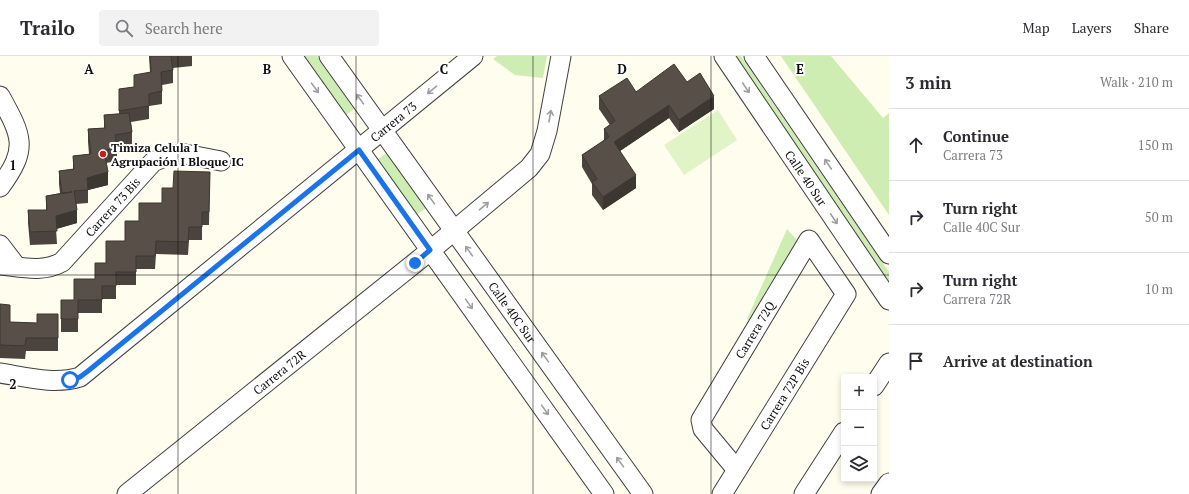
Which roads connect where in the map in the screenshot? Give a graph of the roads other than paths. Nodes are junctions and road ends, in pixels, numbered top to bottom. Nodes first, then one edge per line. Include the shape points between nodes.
1 (292, 56) edge
2 (329, 56) edge
3 (473, 56) edge
4 (561, 56) edge
5 (724, 56) edge
6 (754, 56) edge
7 (0, 96) edge
8 (382, 131) junction
9 (359, 150) junction
10 (221, 161) dead end
11 (0, 187) edge
12 (454, 231) junction
13 (0, 245) edge
14 (430, 250) junction
15 (889, 254) edge
16 (8, 266) edge
17 (846, 294) joint
18 (889, 300) edge
19 (889, 363) edge
20 (0, 374) edge
21 (877, 381) edge
22 (841, 437) edge
23 (737, 470) junction
24 (889, 483) edge
25 (127, 494) edge
26 (604, 494) edge
27 (643, 494) edge
28 (722, 494) edge
29 (804, 494) edge
30 (881, 494) edge

1 -> 9 street
8 -> 2 street, Calle 40C Sur
3 -> 8 street, Carrera 73
12 -> 4 street via 529,168 540,154 547,131
5 -> 18 street, Calle 40 Sur
15 -> 6 street, Calle 40 Sur
7 - 11 street via 16,125 20,142 18,157
8 - 9 street, Carrera 73
12 -> 8 street, Calle 40C Sur
9 - 14 street
9 - 20 street, Carrera 73 via 80,377 56,381
10 - 16 street, Carrera 73 Bis via 185,154 169,155 153,162 62,262 56,266 40,268
12 - 14 street
27 -> 12 street, Calle 40C Sur
13 - 16 street
14 - 25 street, Carrera 72R
14 -> 26 street
17 - 23 street, Carrera 72P Bis
17 - 23 street, Carrera 72Q via 809,240 701,420 703,429
19 - 21 street
22 - 29 street
23 - 28 street, Carrera 72P Bis
24 - 30 street

